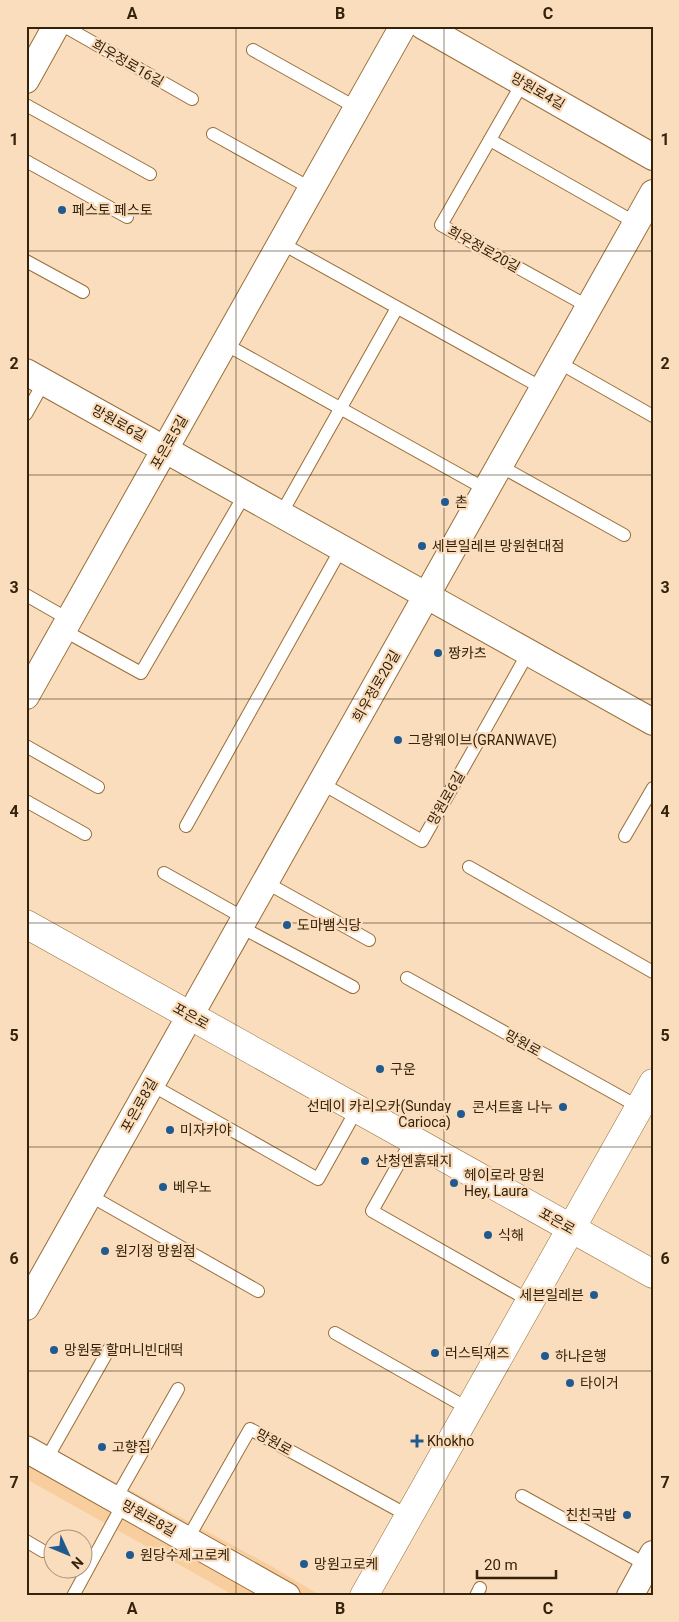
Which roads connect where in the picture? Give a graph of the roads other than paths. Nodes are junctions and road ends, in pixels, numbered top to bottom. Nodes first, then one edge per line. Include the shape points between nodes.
1 (56, 26) edge
2 (64, 26) edge
3 (403, 26) edge
4 (430, 28) edge
5 (253, 50) dead end
6 (30, 64) edge
7 (523, 82) junction
8 (192, 99) dead end
9 (26, 105) edge
10 (358, 108) junction
11 (213, 134) dead end
12 (490, 140) junction
13 (653, 157) edge
14 (26, 161) edge
15 (150, 174) dead end
16 (312, 189) junction
17 (653, 193) edge
18 (127, 217) dead end
19 (636, 223) junction
20 (281, 243) junction
21 (26, 261) edge
22 (83, 292) dead end
23 (588, 307) junction
24 (397, 308) junction
25 (225, 344) junction
26 (558, 362) junction
27 (35, 377) edge
28 (544, 388) junction
29 (341, 408) junction
30 (26, 414) edge
31 (653, 416) edge
32 (166, 448) junction
33 (500, 466) junction
34 (487, 490) junction
35 (245, 494) junction
36 (281, 514) junction
37 (624, 535) dead end
38 (341, 548) junction
39 (26, 595) edge
40 (427, 597) junction
41 (66, 624) junction
42 (528, 653) junction
43 (26, 696) edge
44 (653, 722) edge
45 (26, 746) edge
46 (321, 783) junction
47 (98, 788) dead end
48 (653, 788) edge
49 (26, 801) edge
50 (186, 826) dead end
51 (85, 834) dead end
52 (625, 836) dead end
53 (469, 867) dead end
54 (164, 873) dead end
55 (265, 882) junction
56 (242, 922) junction
57 (26, 924) edge
58 (369, 940) dead end
59 (653, 972) edge
60 (407, 978) dead end
61 (353, 988) dead end
62 (189, 1015) junction
63 (653, 1083) edge
64 (150, 1084) junction
65 (639, 1107) junction
66 (357, 1108) junction
67 (412, 1140) junction
68 (89, 1195) junction
69 (570, 1228) junction
70 (653, 1274) edge
71 (258, 1291) dead end
72 (530, 1301) junction
73 (26, 1307) edge
74 (335, 1333) dead end
75 (109, 1349) dead end
76 (178, 1388) dead end
77 (469, 1409) junction
78 (36, 1455) edge
79 (522, 1496) dead end
80 (119, 1502) junction
81 (409, 1516) junction
82 (187, 1540) junction
83 (26, 1541) edge
84 (42, 1550) edge
85 (650, 1559) edge
86 (73, 1596) edge
87 (287, 1596) edge
88 (364, 1596) edge
89 (630, 1596) edge

1 - 6 street
2 - 8 lane, 희우정로16길
3 - 10 street, 포은로5길
4 - 7 street, 망원로4길
5 - 10 lane
7 - 12 lane, 희우정로20길
7 - 13 street, 망원로4길
9 - 15 lane
10 - 16 street, 포은로5길
11 - 16 lane
12 - 19 lane
12 - 23 lane, 희우정로20길 via 441,225
14 - 18 lane
16 - 20 street, 포은로5길
17 - 19 street, 희우정로20길
19 - 23 street, 희우정로20길
20 - 24 lane
20 - 25 street, 포은로5길
21 - 22 lane
23 - 26 street, 희우정로20길
24 - 28 lane
24 - 29 lane
25 - 29 lane
25 - 32 street, 포은로5길
26 - 28 street, 희우정로20길
26 - 31 lane
27 - 30 lane, 망원로6길
27 - 32 street, 망원로6길
28 - 33 street, 희우정로20길
29 - 34 lane
29 - 36 lane
32 - 35 street, 망원로6길
32 - 41 street, 포은로5길
33 - 34 street, 희우정로20길
33 - 37 lane
34 - 40 street, 희우정로20길
35 - 36 street, 망원로6길
35 - 41 lane via 141,673
36 - 38 street, 망원로6길
38 - 40 street, 망원로6길
38 - 50 lane
39 - 41 lane
40 - 42 street, 망원로6길
40 - 46 street, 희우정로20길
41 - 43 street, 포은로5길
42 - 44 street, 망원로6길
42 - 46 lane, 망원로6길 via 422,841
45 - 47 lane
46 - 55 street, 희우정로20길
48 - 52 lane
49 - 51 lane
53 - 59 lane
54 - 56 lane
55 - 56 street, 희우정로20길
55 - 58 lane
56 - 61 lane
56 - 62 street, 희우정로20길
57 - 62 street, 포은로
60 - 65 lane, 망원로
62 - 64 street, 포은로8길
62 - 66 street, 포은로
63 - 65 street
64 - 66 lane via 318,1179
64 - 68 street, 포은로8길
65 - 69 street
66 - 67 street, 포은로
67 - 69 street, 포은로
67 - 72 lane via 372,1211
68 - 71 lane
68 - 73 street, 포은로8길
69 - 70 street, 포은로
69 - 72 street
72 - 77 street
74 - 77 lane
75 - 78 lane, 망원로8길
76 - 80 lane, 망원로8길
77 - 81 street
78 - 80 street, 망원로8길
79 - 85 lane
80 - 82 street, 망원로8길
80 - 86 lane
81 - 82 lane, 망원로 via 250,1429
81 - 88 street
82 - 87 street, 망원로8길
83 - 84 lane
85 - 89 street

